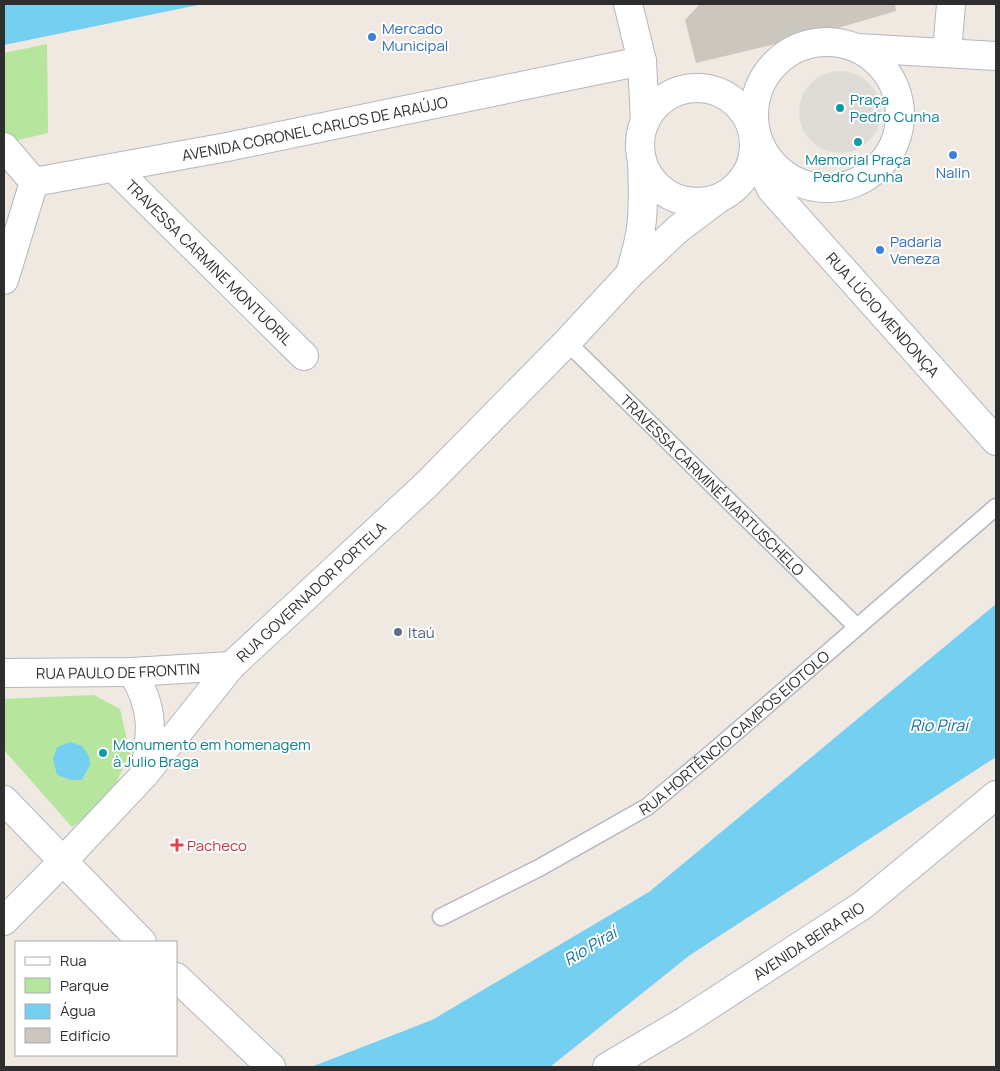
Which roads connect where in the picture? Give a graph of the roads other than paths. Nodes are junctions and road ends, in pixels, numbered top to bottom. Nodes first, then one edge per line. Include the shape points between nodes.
1 (951, 4) edge
2 (630, 13) edge
3 (857, 48) junction
4 (947, 52) junction
5 (996, 56) edge
6 (642, 61) junction
7 (686, 89) junction
8 (645, 122) junction
9 (754, 135) junction
10 (4, 147) edge
11 (642, 159) junction
12 (114, 168) junction
13 (34, 182) junction
14 (771, 188) junction
15 (726, 194) junction
16 (630, 274) junction
17 (4, 280) edge
18 (567, 342) junction
19 (304, 356) dead end
20 (996, 441) edge
21 (996, 507) edge
22 (857, 627) junction
23 (231, 666) junction
24 (132, 672) junction
25 (4, 673) edge
26 (144, 775) junction
27 (996, 795) edge
28 (4, 800) edge
29 (63, 861) junction
30 (441, 916) dead end
31 (4, 921) edge
32 (141, 941) edge
33 (184, 985) edge
34 (271, 1067) edge
35 (606, 1067) edge

1 - 4 street
2 - 6 street
3 - 4 street
3 - 9 street via 834,42 810,43 789,52 771,68 759,89 753,112
3 - 9 street via 877,61 892,80 900,102 900,125 894,146 882,165 864,179 844,188 807,186 780,173
4 - 5 street
6 - 7 street via 653,72
6 - 8 street
6 - 12 street, AVENIDA CORONEL CARLOS DE ARAÚJO
7 - 8 street via 669,95
7 - 9 street via 705,88 722,93 737,104
8 - 11 street via 640,140
9 - 14 street, RUA LÚCIO MENDONÇA
9 - 15 street via 754,156 747,174
10 - 13 street
11 - 15 street via 650,177 663,192 680,200 700,203
11 - 16 street, RUA GOVERNADOR PORTELA via 641,229
12 - 13 street, AVENIDA CORONEL CARLOS DE ARAÚJO
12 - 19 street, TRAVESSA CARMINE MONTUORIL
13 - 17 street
14 - 15 street via 751,186
14 - 20 street, RUA LÚCIO MENDONÇA
15 - 16 street, RUA GOVERNADOR PORTELA via 678,229
16 - 18 street, RUA GOVERNADOR PORTELA
18 - 22 lane, TRAVESSA CARMINÉ MARTUSCHELO
18 - 23 street, RUA GOVERNADOR PORTELA via 427,484
21 - 22 lane, RUA HORTÊNCIO CAMPOS EIOTOLO
22 - 30 lane, RUA HORTÊNCIO CAMPOS EIOTOLO via 647,807 539,868
23 - 24 street, RUA PAULO DE FRONTIN
23 - 26 street, RUA GOVERNADOR PORTELA
24 - 25 street, RUA PAULO DE FRONTIN
24 - 26 street via 146,699 151,723
26 - 29 street, RUA GOVERNADOR PORTELA
27 - 35 street, AVENIDA BEIRA RIO via 863,905 685,1021
28 - 29 street
29 - 31 street, RUA GOVERNADOR PORTELA
29 - 32 street
33 - 34 street

